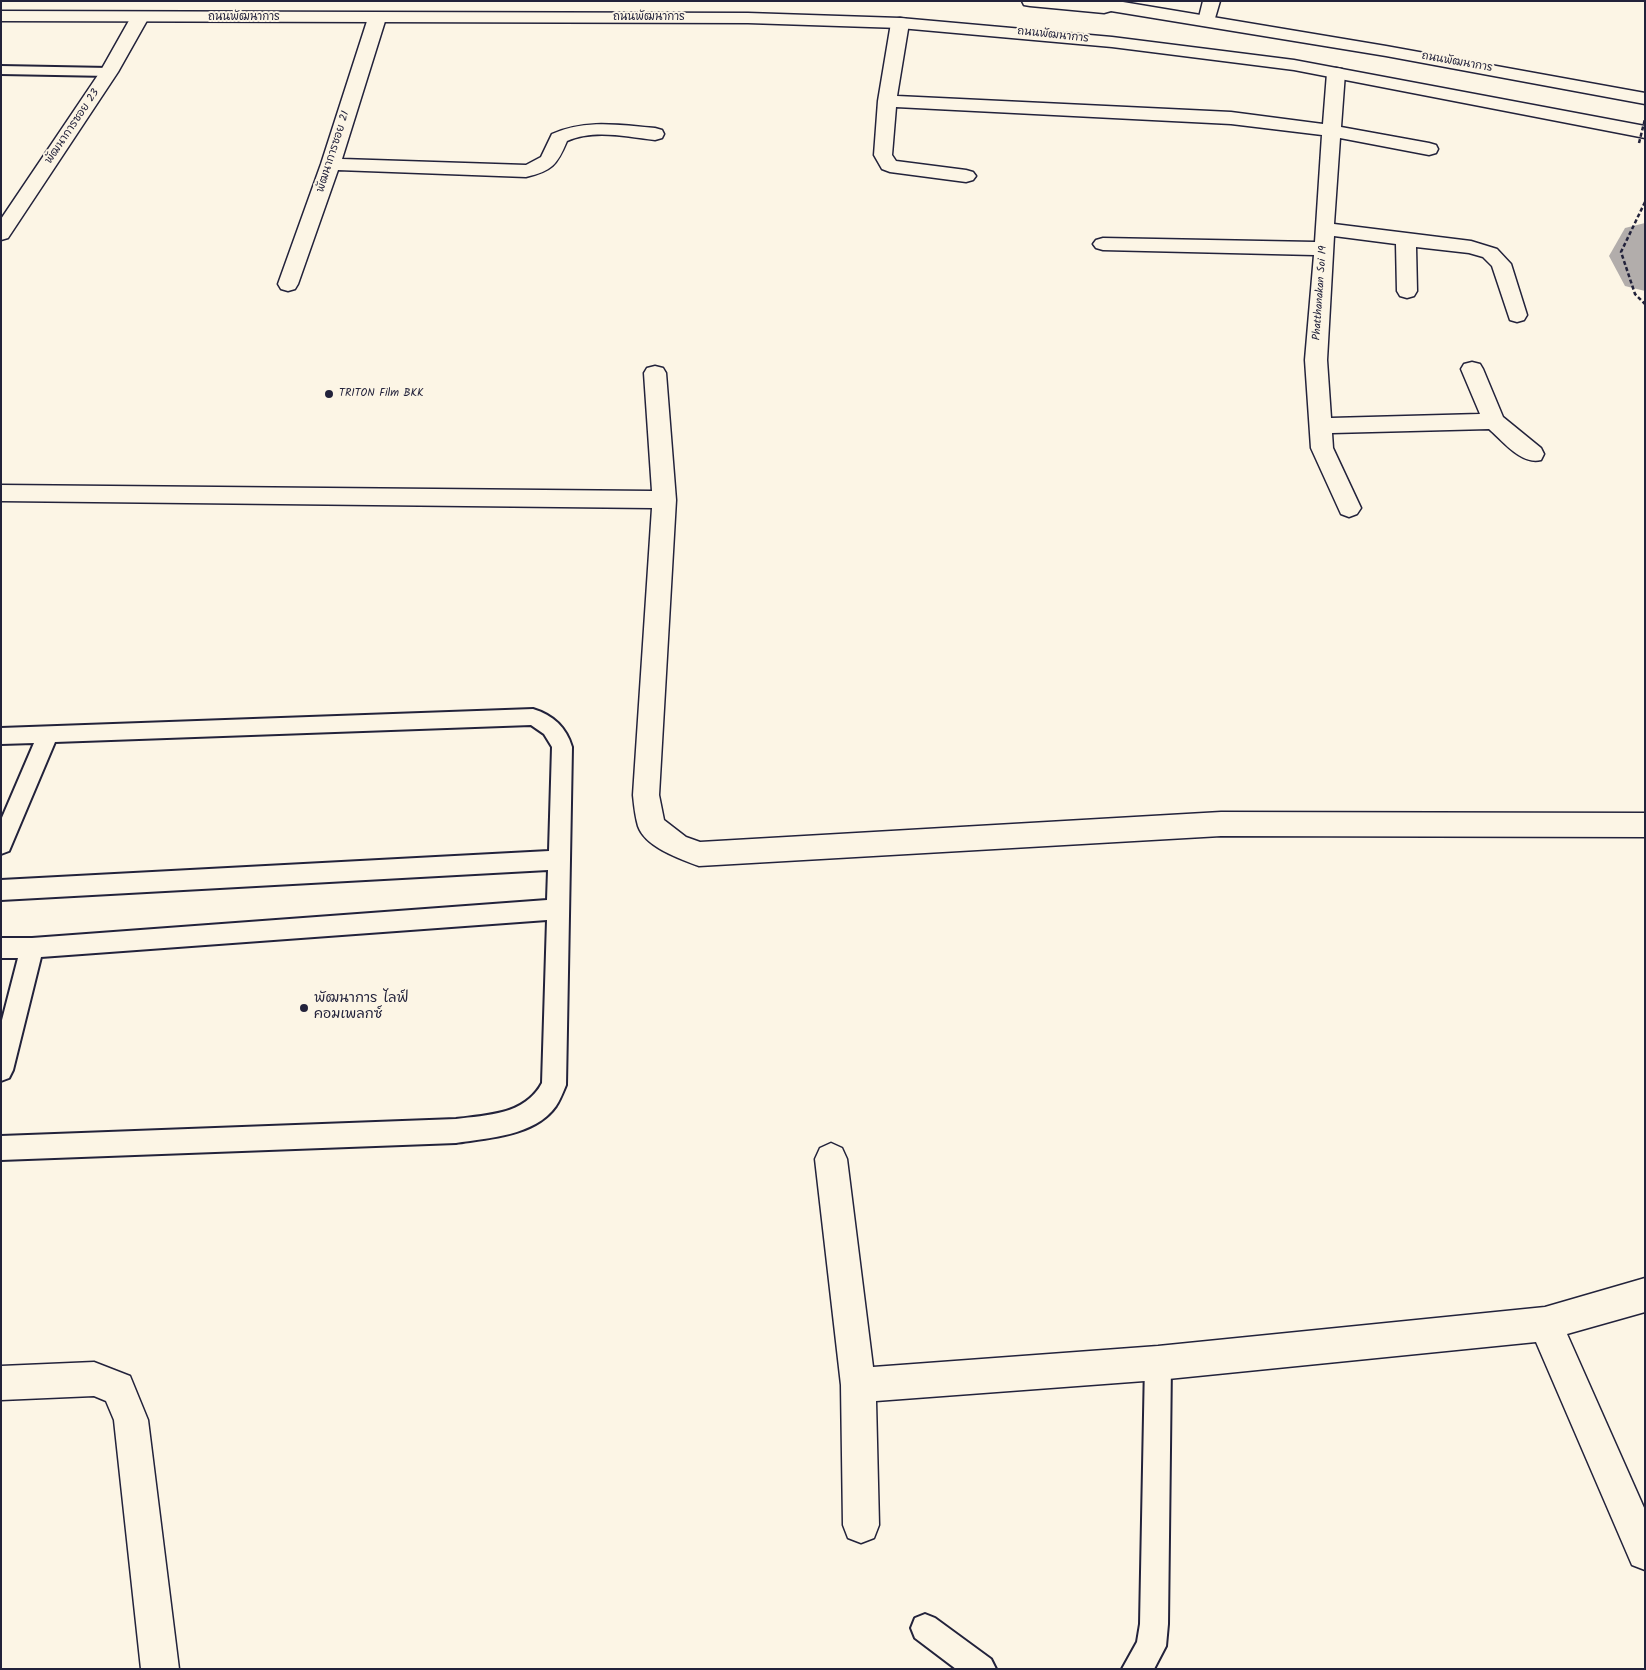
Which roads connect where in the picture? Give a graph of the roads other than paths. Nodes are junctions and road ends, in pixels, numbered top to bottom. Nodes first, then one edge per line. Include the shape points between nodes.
1 (1030, 1) edge
2 (1084, 1) edge
3 (1212, 1) edge
4 (950, 11) dead end
5 (984, 14) dead end
6 (898, 15) junction
7 (1, 16) edge
8 (1180, 16) junction
9 (140, 17) junction
10 (377, 18) junction
11 (1207, 21) junction
12 (1294, 65) junction
13 (1, 70) edge
14 (109, 72) junction
15 (1336, 73) junction
16 (1645, 99) edge
17 (887, 101) junction
18 (1332, 131) junction
19 (655, 134) dead end
20 (1642, 137) edge
21 (1429, 149) dead end
22 (331, 164) junction
23 (966, 176) dead end
24 (1324, 228) junction
25 (1, 234) edge
26 (1406, 239) junction
27 (1103, 244) dead end
28 (1325, 249) junction
29 (288, 284) dead end
30 (1407, 291) dead end
31 (1517, 314) dead end
32 (1472, 369) dead end
33 (655, 373) dead end
34 (1494, 421) junction
35 (1321, 426) junction
36 (1533, 454) dead end
37 (1, 493) edge
38 (664, 500) junction
39 (1349, 508) dead end
40 (48, 735) junction
41 (1, 736) edge
42 (1645, 825) edge
43 (1, 845) edge
44 (560, 860) junction
45 (1, 890) edge
46 (559, 910) junction
47 (1, 948) edge
48 (32, 948) junction
49 (1, 1070) edge
50 (1, 1148) edge
51 (831, 1159) dead end
52 (1645, 1295) edge
53 (1545, 1324) junction
54 (1158, 1363) junction
55 (1, 1383) edge
56 (858, 1385) junction
57 (861, 1525) dead end
58 (1645, 1552) edge
59 (925, 1628) dead end
60 (160, 1669) edge
61 (981, 1669) edge
62 (1137, 1669) edge

1 - 8 street, ถนนพัฒนาการ
2 - 8 street, ถนนพัฒนาการ
3 - 11 street
4 - 6 street, ถนนพัฒนาการ
5 - 12 street, ถนนพัฒนาการ via 1106,31
6 - 10 street, ถนนพัฒนาการ
6 - 12 street, ถนนพัฒนาการ
6 - 17 street
7 - 9 street, ถนนพัฒนาการ
8 - 11 street, ถนนพัฒนาการ
9 - 10 street, ถนนพัฒนาการ
9 - 14 street, พัฒนาการซอย 23
10 - 22 street, พัฒนาการซอย 21
11 - 16 street, ถนนพัฒนาการ via 1386,50
12 - 15 street, ถนนพัฒนาการ
13 - 14 lane
14 - 25 street, พัฒนาการซอย 23
15 - 18 street, Phatthanakan Soi 19
15 - 20 street, ถนนพัฒนาการ
17 - 18 street via 1216,117
17 - 23 street via 883,155 889,165
18 - 21 street
18 - 24 street, Phatthanakan Soi 19
19 - 22 street via 587,129 573,132 559,138 549,162 526,171
22 - 29 street, พัฒนาการซอย 21
24 - 26 street
24 - 28 street, Phatthanakan Soi 19
26 - 30 street
26 - 31 street via 1472,247 1490,253 1501,264
27 - 28 street
28 - 35 street, Phatthanakan Soi 19 via 1316,360
32 - 34 street
33 - 38 street
34 - 35 street
34 - 36 street
35 - 39 street, Phatthanakan Soi 19 via 1322,448
37 - 38 street
38 - 42 street via 646,795 652,826 676,845 699,854 1221,824
40 - 41 lane
40 - 43 lane
40 - 44 lane via 533,717 553,729 562,747
44 - 45 lane
44 - 46 lane
46 - 48 lane
46 - 50 lane via 554,1086 539,1108 516,1121 456,1131
47 - 48 lane
48 - 49 lane
51 - 56 street
52 - 53 street
53 - 54 street
53 - 58 street
54 - 56 street
54 - 62 lane via 1154,1624 1151,1646
55 - 60 street via 94,1379 118,1388 131,1420
56 - 57 street
59 - 61 lane

